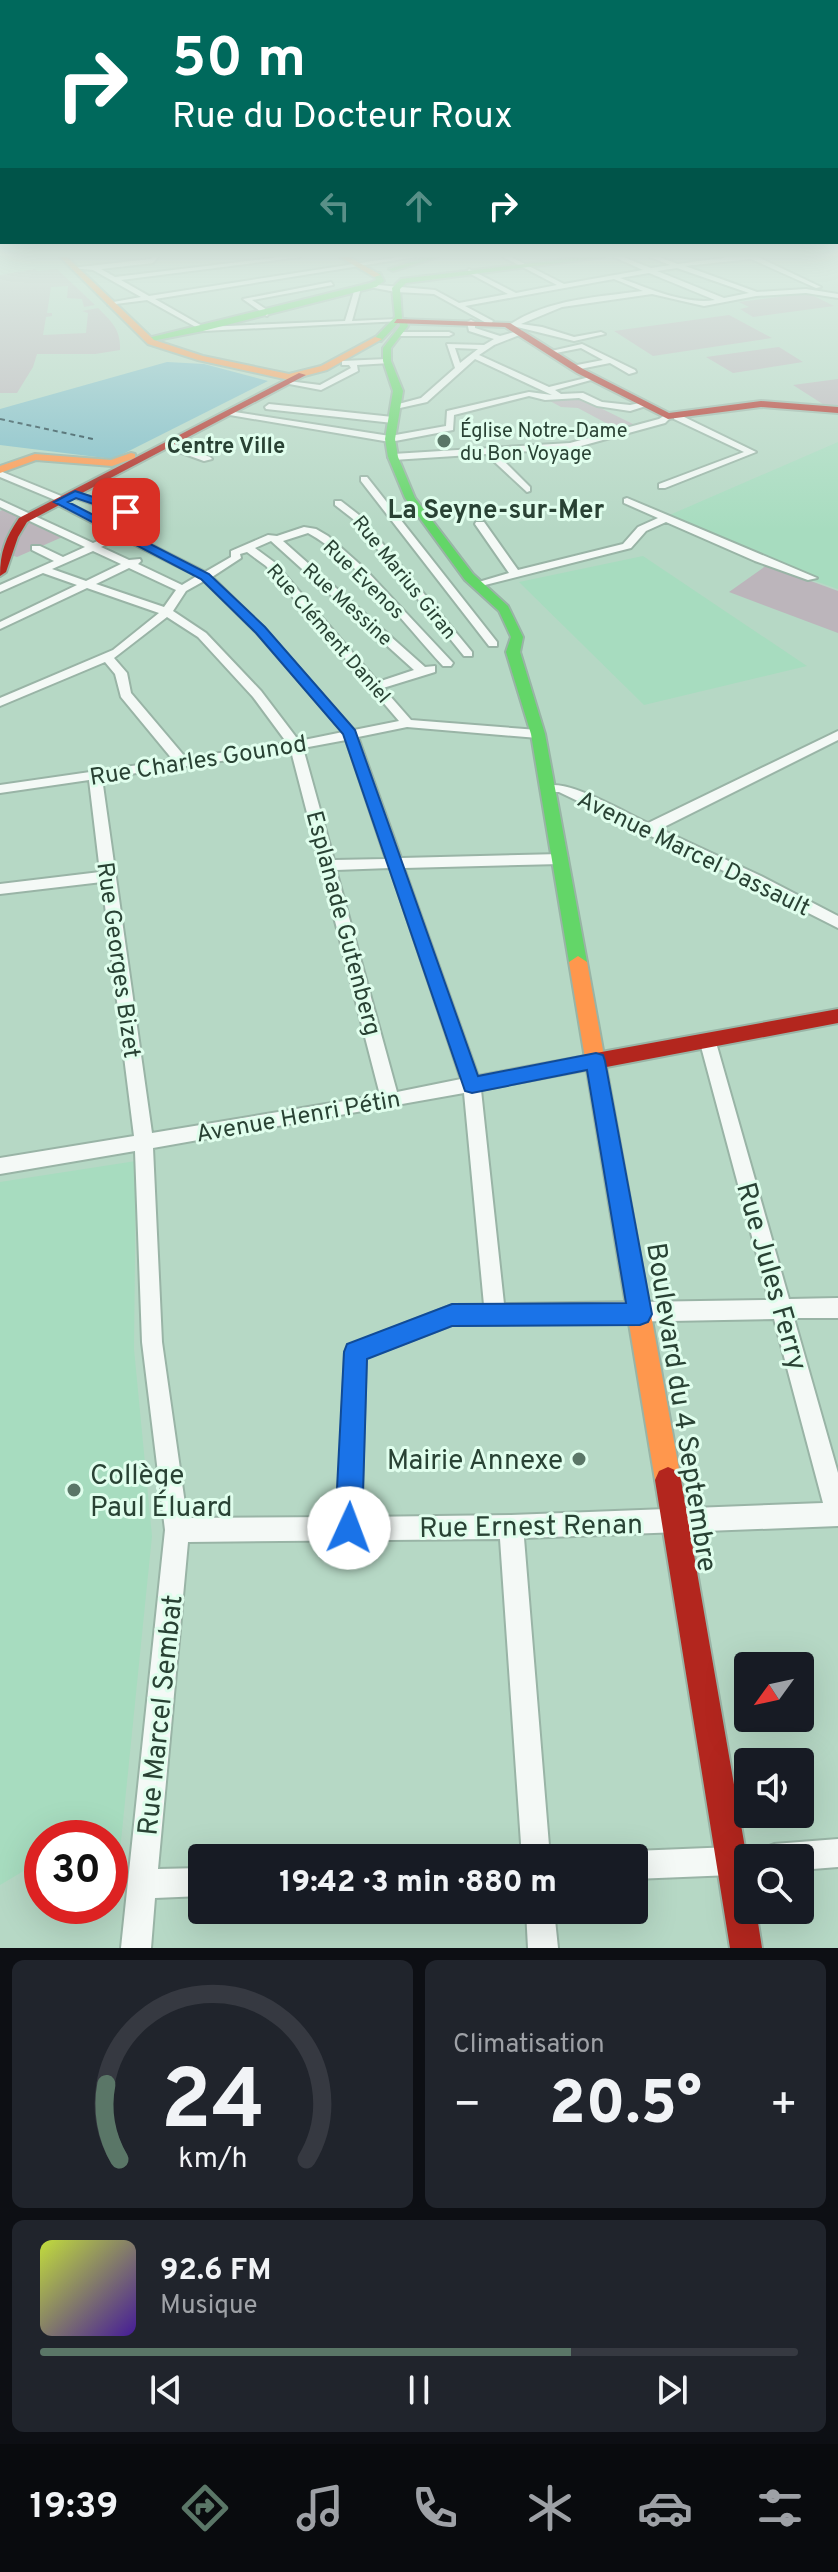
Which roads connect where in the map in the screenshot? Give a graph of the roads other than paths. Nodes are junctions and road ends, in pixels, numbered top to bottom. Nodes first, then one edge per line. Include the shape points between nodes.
1 (183, 348) edge
2 (368, 348) edge
3 (387, 348) edge
4 (451, 348) edge
5 (486, 348) edge
6 (542, 348) edge
7 (572, 348) edge
8 (586, 348) edge
9 (551, 352) junction
10 (475, 356) junction
11 (387, 361) junction
12 (610, 361) junction
13 (348, 364) junction
14 (458, 367) junction
15 (575, 368) junction
16 (506, 371) junction
17 (632, 372) dead end
18 (288, 376) junction
19 (594, 378) junction
20 (547, 389) junction
21 (529, 394) junction
22 (564, 397) junction
23 (259, 405) junction
24 (645, 405) junction
25 (395, 410) junction
26 (838, 410) edge
27 (322, 413) junction
28 (228, 414) junction
29 (672, 416) junction
30 (309, 427) junction
31 (168, 445) junction
32 (392, 448) junction
33 (489, 452) junction
34 (207, 459) dead end
35 (113, 468) junction
36 (0, 472) edge
37 (364, 479) dead end
38 (662, 486) dead end
39 (527, 489) dead end
40 (66, 499) junction
41 (627, 501) dead end
42 (338, 503) dead end
43 (3, 507) edge
44 (29, 516) junction
45 (665, 519) junction
46 (480, 524) dead end
47 (124, 533) junction
48 (274, 539) junction
49 (92, 546) junction
50 (247, 547) junction
51 (36, 548) dead end
52 (155, 551) junction
53 (3, 560) edge
54 (61, 560) junction
55 (129, 564) junction
56 (41, 569) junction
57 (515, 574) junction
58 (205, 576) junction
59 (812, 578) dead end
60 (477, 584) junction
61 (84, 585) junction
62 (0, 589) edge
63 (182, 589) junction
64 (167, 612) junction
65 (401, 615) junction
66 (371, 625) junction
67 (0, 626) edge
68 (446, 628) junction
69 (420, 635) junction
70 (516, 643) junction
71 (493, 644) junction
72 (468, 654) junction
73 (107, 657) junction
74 (447, 663) junction
75 (423, 672) junction
76 (376, 686) junction
77 (0, 702) edge
78 (407, 723) junction
79 (350, 733) junction
80 (538, 734) junction
81 (838, 735) edge
82 (296, 746) junction
83 (183, 763) junction
84 (95, 777) junction
85 (549, 788) junction
86 (0, 789) edge
87 (648, 829) junction
88 (561, 859) junction
89 (396, 864) junction
90 (330, 865) junction
91 (107, 876) junction
92 (0, 889) edge
93 (838, 923) edge
94 (838, 1016) edge
95 (707, 1039) junction
96 (596, 1061) junction
97 (472, 1085) junction
98 (390, 1100) junction
99 (144, 1144) junction
100 (0, 1166) edge
101 (838, 1308) edge
102 (783, 1310) junction
103 (640, 1314) junction
104 (495, 1315) junction
105 (838, 1514) edge
106 (674, 1523) junction
107 (511, 1527) junction
108 (349, 1528) junction
109 (177, 1530) junction
110 (535, 1844) edge
111 (736, 1844) edge
112 (838, 1853) edge
113 (814, 1855) edge
114 (734, 1861) edge
115 (648, 1864) edge
116 (188, 1882) edge
117 (142, 1884) junction
118 (541, 1924) edge
119 (744, 1924) edge
120 (136, 1948) edge
121 (543, 1948) edge
122 (746, 1948) edge

1 - 18 main road
2 - 13 main road
3 - 11 main road
4 - 14 street
5 - 10 street
6 - 9 main road
7 - 9 street
8 - 12 street
9 - 15 main road
10 - 14 street
10 - 16 street
11 - 13 street
11 - 25 main road via 398,391
12 - 15 street
12 - 17 street
13 - 18 main road
13 - 18 street via 321,388
14 - 25 street via 422,402
15 - 19 main road
16 - 20 street
16 - 21 street via 498,373
18 - 23 main road
18 - 35 main road
19 - 20 street
19 - 24 main road
20 - 22 street
21 - 22 street
21 - 32 street via 450,413 450,428
22 - 24 street via 580,395 630,408
23 - 27 street
23 - 28 main road
24 - 29 main road
25 - 27 street
25 - 32 main road
26 - 29 main road via 761,404
27 - 30 street
28 - 30 street
28 - 31 main road
29 - 33 street via 557,448
29 - 38 street via 752,452
30 - 32 street
31 - 34 street
31 - 35 main road
32 - 33 street
32 - 60 main road, Boulevard du 4 Septembre via 410,498
33 - 39 street
35 - 36 main road via 29,458
35 - 40 main road
36 - 40 street
37 - 71 street
40 - 44 main road
40 - 47 street
40 - 47 street via 152,520
41 - 45 street
42 - 68 street, Rue Marius Giran via 356,517
43 - 44 street
44 - 49 street
44 - 53 main road via 13,531
45 - 57 street via 642,529 627,546
45 - 59 street
46 - 57 street
47 - 49 street
47 - 52 street
48 - 50 street
48 - 65 street, Rue Evenos via 312,531
48 - 66 street, Rue Messine
49 - 54 street
49 - 55 street
50 - 58 street
50 - 76 street, Rue Clément Daniel via 270,564
51 - 54 street
52 - 55 street
52 - 58 street
54 - 56 street
55 - 61 street
55 - 63 street
56 - 61 street
56 - 62 street
57 - 60 street
58 - 63 street
58 - 79 street
60 - 70 main road, Boulevard du 4 Septembre via 504,609
61 - 64 street
61 - 67 street
63 - 64 street
64 - 73 street
64 - 82 street via 202,635
65 - 66 street
65 - 69 street, Rue Evenos
66 - 75 street, Rue Messine
68 - 69 street
68 - 72 street, Rue Marius Giran
69 - 74 street, Rue Evenos
70 - 71 street
70 - 80 main road, Boulevard du 4 Septembre via 513,652
71 - 72 street
72 - 74 street
73 - 77 street
73 - 83 street via 121,673 125,694
74 - 75 street
75 - 76 street
76 - 78 street, Rue Clément Daniel
78 - 79 street, Rue Charles Gounod
78 - 80 street, Rue Charles Gounod
79 - 82 street, Rue Charles Gounod
79 - 89 street
80 - 85 main road, Boulevard du 4 Septembre
81 - 87 street
82 - 83 street, Rue Charles Gounod
82 - 90 street, Esplanade Gutenberg
83 - 84 street, Rue Charles Gounod
84 - 86 street, Rue Charles Gounod
84 - 91 street, Rue Georges Bizet
85 - 87 street, Avenue Marcel Dassault via 561,788
85 - 88 main road, Boulevard du 4 Septembre
87 - 93 street, Avenue Marcel Dassault
88 - 89 street
88 - 96 main road, Boulevard du 4 Septembre
89 - 90 street
89 - 97 street
90 - 98 street, Esplanade Gutenberg
91 - 92 street
91 - 99 street, Rue Georges Bizet
94 - 95 main road
95 - 96 main road
95 - 102 street, Rue Jules Ferry
96 - 97 street, Avenue Henri Pétin
96 - 103 main road, Boulevard du 4 Septembre
97 - 98 street, Avenue Henri Pétin
97 - 104 street
98 - 99 street, Avenue Henri Pétin
99 - 100 street, Avenue Henri Pétin
99 - 109 street, Rue Georges Bizet via 152,1342
101 - 102 street
102 - 103 street
102 - 105 street, Rue Jules Ferry
103 - 104 street
103 - 106 main road, Boulevard du 4 Septembre
104 - 108 street via 452,1315 356,1352
105 - 106 street, Rue Ernest Renan
106 - 107 street, Rue Ernest Renan
106 - 111 main road, Boulevard du 4 Septembre
107 - 108 street, Rue Ernest Renan
107 - 110 street
108 - 109 street, Rue Ernest Renan
109 - 117 street, Rue Marcel Sembat
112 - 113 street
114 - 115 street
116 - 117 street
117 - 120 street, Rue Marcel Sembat
118 - 121 street
119 - 122 main road, Boulevard du 4 Septembre

